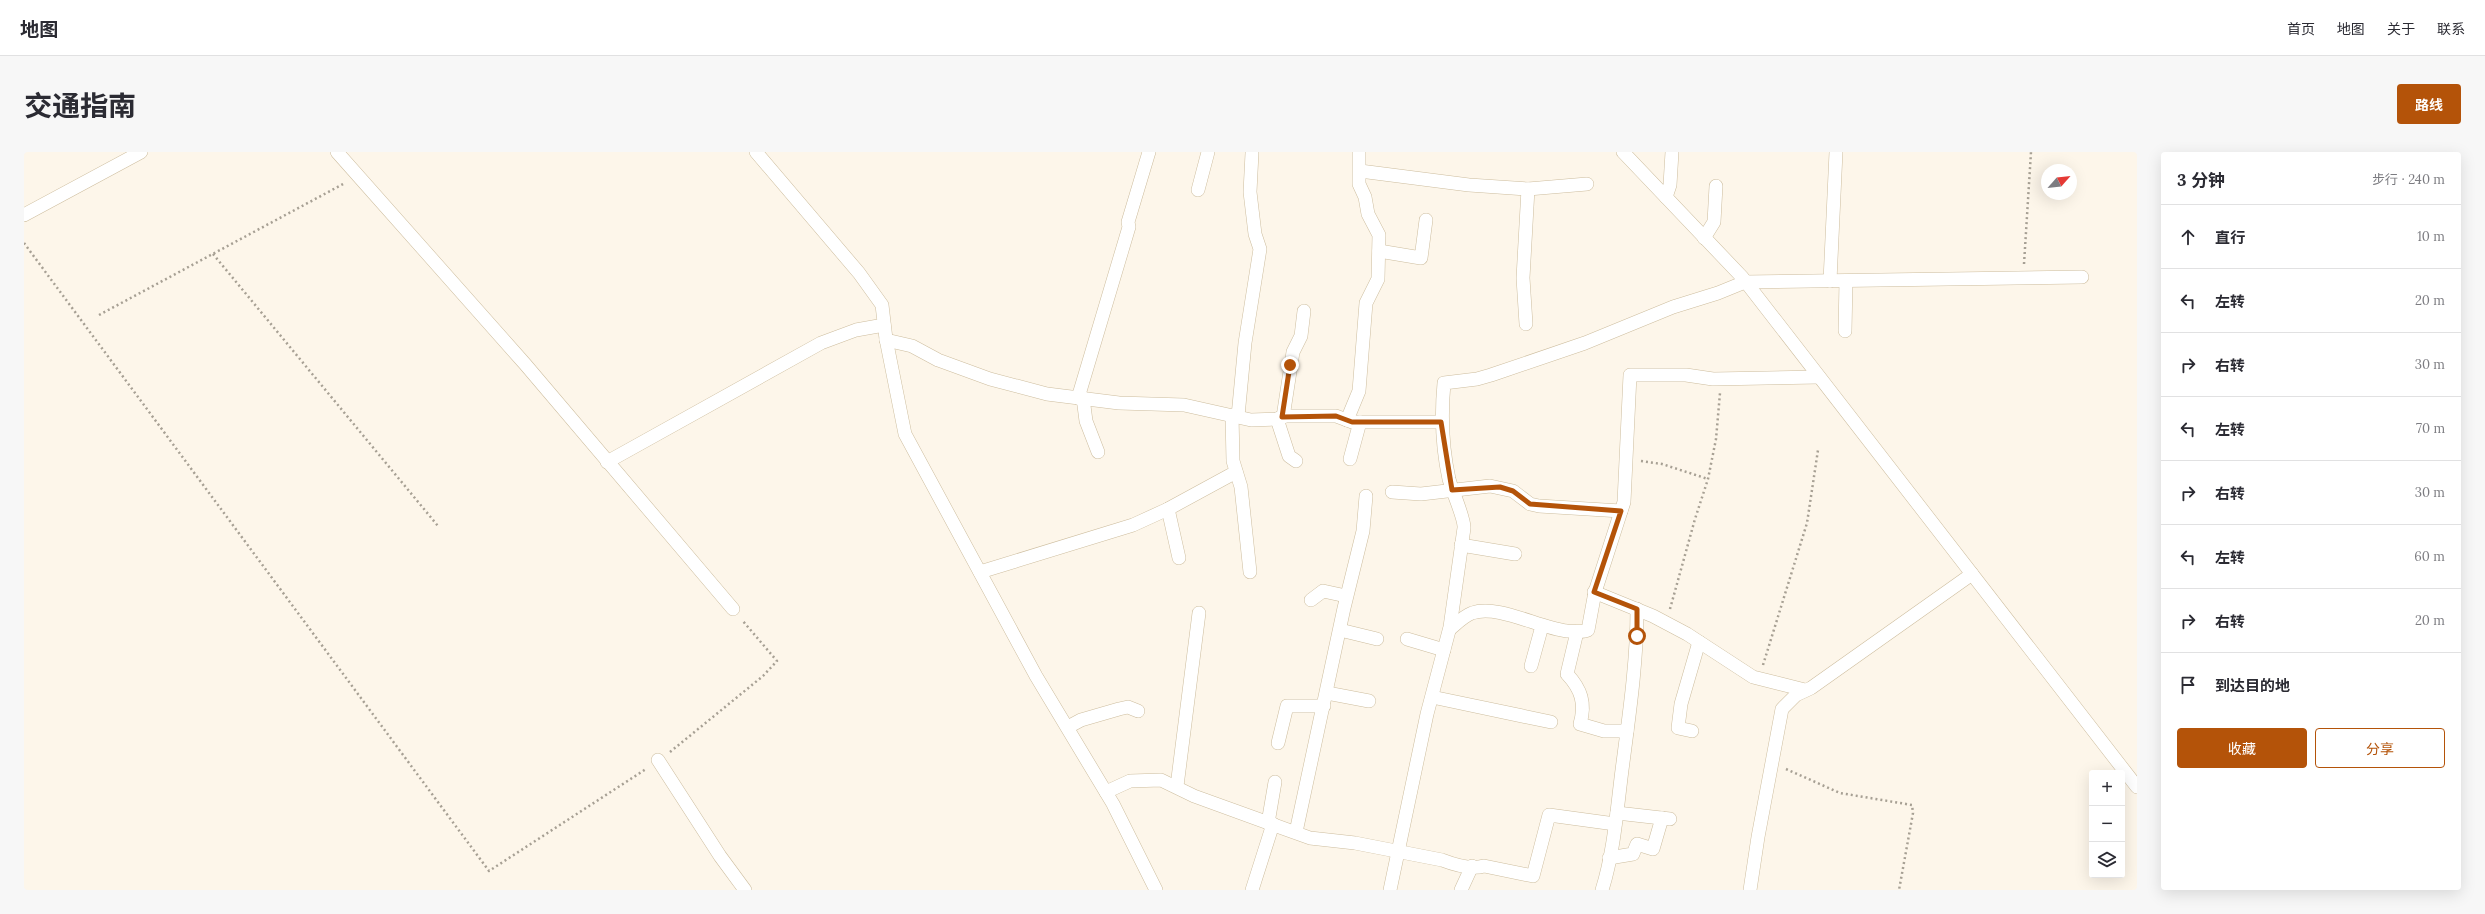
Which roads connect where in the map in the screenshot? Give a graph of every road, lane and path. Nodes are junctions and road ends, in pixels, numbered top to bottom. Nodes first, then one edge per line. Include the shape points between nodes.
1 (141, 152) edge
2 (337, 152) edge
3 (756, 152) edge
4 (1149, 152) edge
5 (1208, 152) edge
6 (1251, 152) edge
7 (1359, 152) edge
8 (1623, 152) edge
9 (1672, 152) edge
10 (1836, 152) edge
11 (2031, 152) edge
12 (1360, 171) junction
13 (357, 175) junction
14 (1587, 184) dead end
15 (1716, 186) dead end
16 (1528, 189) junction
17 (1198, 190) dead end
18 (1666, 197) junction
19 (24, 215) edge
20 (1426, 220) dead end
21 (1704, 238) junction
22 (24, 243) edge
23 (1378, 251) junction
24 (213, 254) junction
25 (2082, 277) dead end
26 (2023, 278) junction
27 (1846, 281) junction
28 (1745, 282) junction
29 (1830, 282) junction
30 (1304, 312) dead end
31 (98, 315) dead end
32 (1526, 324) dead end
33 (884, 325) junction
34 (1845, 331) dead end
35 (886, 340) junction
36 (1819, 377) junction
37 (1721, 378) junction
38 (1081, 398) junction
39 (1235, 416) junction
40 (1280, 418) junction
41 (1347, 420) junction
42 (1360, 422) junction
43 (1441, 422) junction
44 (1818, 450) dead end
45 (1098, 452) dead end
46 (1350, 459) dead end
47 (1626, 459) junction
48 (1296, 461) dead end
49 (607, 462) junction
50 (1236, 472) junction
51 (1708, 479) junction
52 (1452, 490) junction
53 (1392, 492) dead end
54 (1366, 496) dead end
55 (1168, 509) junction
56 (1621, 511) junction
57 (438, 526) dead end
58 (1461, 544) junction
59 (1515, 554) dead end
60 (1179, 558) dead end
61 (980, 572) junction
62 (1250, 572) dead end
63 (1972, 574) junction
64 (1594, 592) junction
65 (1346, 596) junction
66 (1311, 600) dead end
67 (733, 609) dead end
68 (1637, 609) junction
69 (1199, 612) dead end
70 (1666, 623) junction
71 (1542, 626) junction
72 (1450, 629) junction
73 (1340, 630) junction
74 (1577, 632) junction
75 (1377, 639) dead end
76 (1407, 639) dead end
77 (1699, 642) junction
78 (1444, 650) junction
79 (1531, 666) dead end
80 (1758, 678) junction
81 (1805, 690) junction
82 (1432, 697) junction
83 (1326, 700) junction
84 (1369, 700) dead end
85 (1138, 710) dead end
86 (1550, 722) dead end
87 (1068, 727) junction
88 (1627, 731) junction
89 (1692, 731) dead end
90 (1278, 743) dead end
91 (658, 760) dead end
92 (1772, 764) junction
93 (1275, 782) dead end
94 (1177, 786) junction
95 (2137, 787) edge
96 (1106, 792) junction
97 (1616, 819) junction
98 (1271, 823) junction
99 (1296, 832) junction
100 (1398, 852) junction
101 (1609, 858) junction
102 (1472, 866) junction
103 (489, 871) dead end
104 (745, 890) edge
105 (1156, 890) edge
106 (1252, 890) edge
107 (1390, 890) edge
108 (1461, 890) edge
109 (1602, 890) edge
110 (1750, 890) edge
111 (1899, 890) edge

1 - 19 street
2 - 13 street
3 - 33 street via 859,273 882,305
4 - 38 street
5 - 17 street
6 - 39 street via 1250,192 1255,234 1260,249
7 - 12 street
8 - 18 street
9 - 18 street via 1670,184
10 - 29 street
11 - 26 path
12 - 16 street via 1469,185
12 - 23 street via 1359,184 1365,197 1368,214 1379,235
13 - 24 path
13 - 49 street via 525,364
14 - 16 street
15 - 21 street via 1714,222
16 - 32 street via 1523,278
18 - 21 street
20 - 23 street via 1421,258
21 - 28 street
22 - 103 path
23 - 41 street via 1378,279 1366,302 1359,391
24 - 31 path
24 - 57 path
25 - 26 street
26 - 27 street
27 - 29 street
27 - 34 street
28 - 29 street
28 - 36 street
28 - 43 street via 1673,307 1585,343 1477,379 1444,383
30 - 40 street via 1301,336 1293,352
33 - 35 street
33 - 49 street via 856,330 821,343
35 - 38 street via 912,346 938,360 990,379 1047,394
35 - 61 street via 905,434
36 - 37 street
36 - 63 street
37 - 47 street via 1686,374 1630,375
37 - 51 path via 1716,439
38 - 39 street via 1118,403 1184,405
38 - 45 street via 1086,421
39 - 40 street via 1251,420
39 - 50 street
40 - 41 street via 1336,416
40 - 48 street via 1289,456
41 - 42 street
42 - 43 street
42 - 46 street
43 - 52 street
44 - 80 path via 1808,522
47 - 51 path via 1662,464
47 - 56 street via 1624,502
49 - 67 street
50 - 55 street
50 - 62 street via 1241,487
51 - 70 path via 1694,519
52 - 53 street via 1421,494
52 - 56 street via 1500,487 1513,491 1530,504
52 - 58 street via 1464,521
54 - 65 street via 1363,531
55 - 60 street
55 - 61 street via 1100,537
56 - 64 street
58 - 59 street
58 - 72 street
61 - 87 street via 1036,676
63 - 81 street
63 - 95 street
64 - 68 street
64 - 74 street via 1588,630
65 - 66 street via 1323,591
65 - 73 street
68 - 70 street
68 - 88 street via 1637,650
69 - 94 street
70 - 77 street
71 - 72 street via 1508,614 1481,611 1468,615
71 - 74 street
71 - 79 street
72 - 78 street
73 - 75 street
73 - 83 street
74 - 88 street via 1567,674 1577,683 1583,699 1580,724 1604,731
76 - 78 street
77 - 80 street
77 - 89 street via 1681,704 1678,728
78 - 82 street
80 - 81 street
81 - 92 street via 1782,708
82 - 86 street
82 - 100 street
83 - 84 street
83 - 90 street via 1287,706
83 - 99 street
85 - 87 street via 1128,707 1119,709 1081,720
87 - 96 street
88 - 97 street
91 - 104 street
92 - 110 street
92 - 111 path via 1840,794 1912,805 1913,813
93 - 98 street
94 - 96 street via 1161,780 1130,781
94 - 98 street via 1194,796
96 - 105 street
97 - 101 street
97 - 101 street via 1666,818 1653,849 1637,844 1633,854
97 - 102 street via 1549,815 1533,876
98 - 99 street
98 - 106 street
99 - 100 street via 1310,838 1355,843
100 - 102 street via 1455,865
100 - 107 street
101 - 109 street
102 - 108 street

